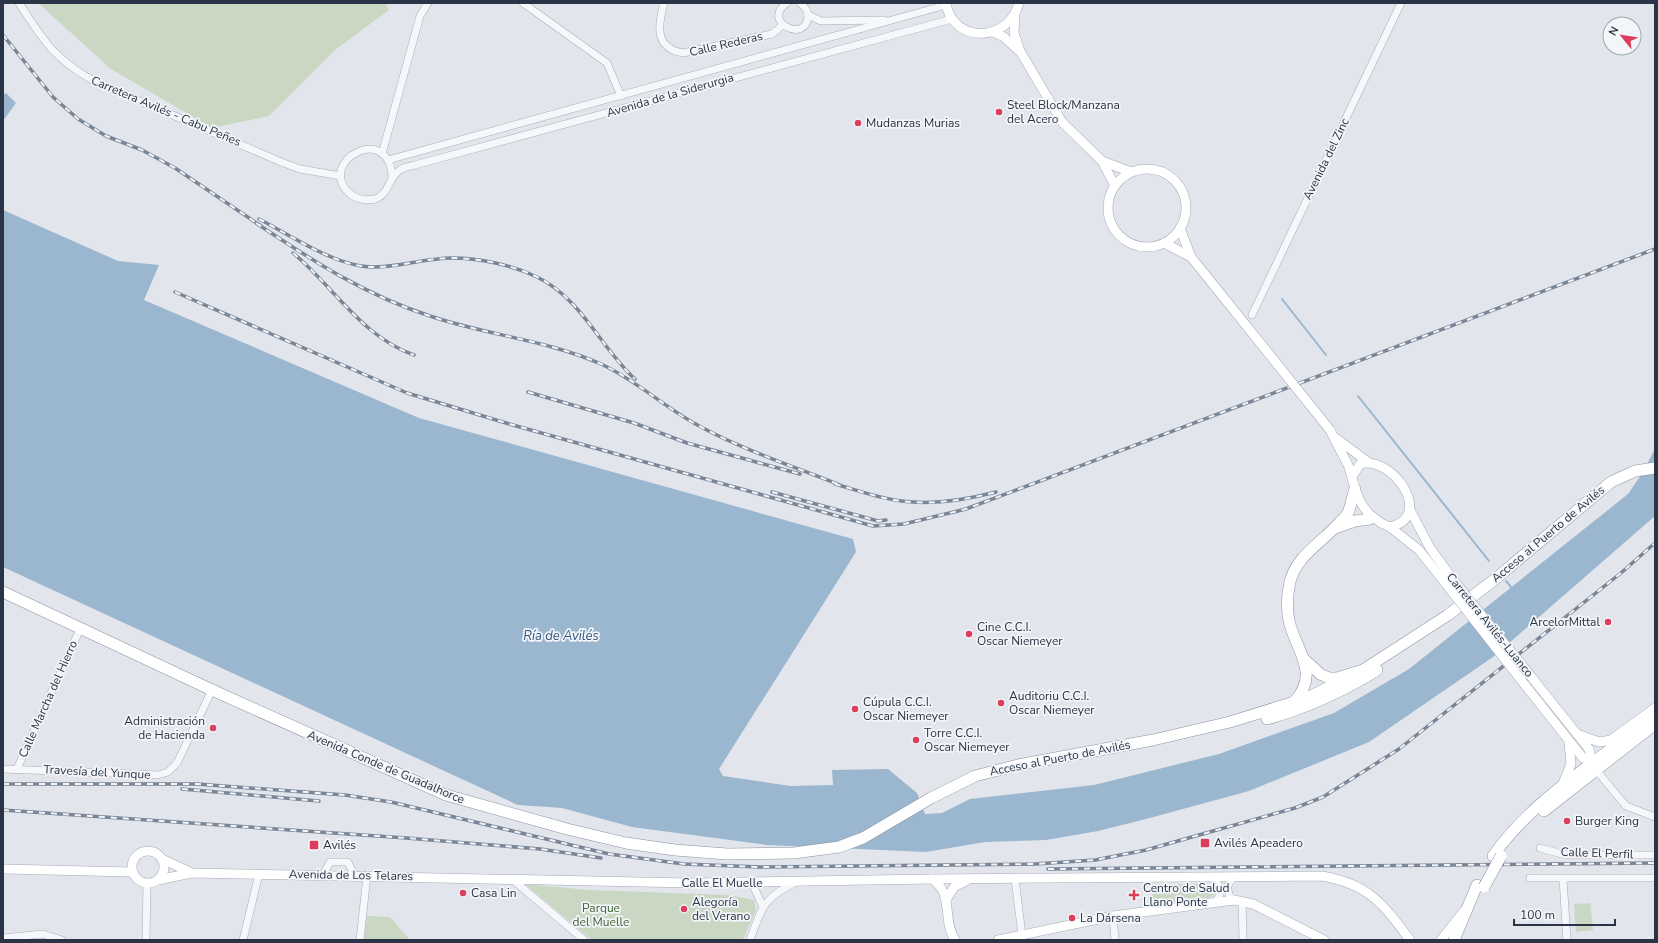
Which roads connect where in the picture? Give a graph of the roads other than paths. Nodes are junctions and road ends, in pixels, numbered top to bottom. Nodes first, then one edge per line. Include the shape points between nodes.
1 (19, 3) edge
2 (428, 3) edge
3 (523, 3) edge
4 (664, 3) edge
5 (787, 3) edge
6 (801, 3) edge
7 (1019, 3) edge
8 (1401, 3) edge
9 (946, 4) edge
10 (808, 15) junction
11 (1015, 15) junction
12 (952, 19) junction
13 (890, 20) junction
14 (783, 25) junction
15 (993, 32) junction
16 (1020, 51) junction
17 (621, 96) junction
18 (382, 154) junction
19 (388, 160) junction
20 (1102, 161) junction
21 (1131, 172) junction
22 (341, 176) junction
23 (392, 178) junction
24 (1115, 186) junction
25 (1180, 228) junction
26 (1164, 243) junction
27 (1192, 256) junction
28 (1252, 315) dead end
29 (1333, 434) junction
30 (1368, 462) junction
31 (1655, 468) edge
32 (1352, 477) junction
33 (1354, 489) junction
34 (1410, 510) junction
35 (1370, 519) dead end
36 (1390, 527) junction
37 (1335, 529) junction
38 (1449, 581) junction
39 (3, 592) edge
40 (1448, 615) junction
41 (80, 628) junction
42 (1305, 660) junction
43 (1386, 664) junction
44 (1363, 670) junction
45 (1320, 674) junction
46 (1307, 678) junction
47 (212, 690) junction
48 (1321, 692) junction
49 (1294, 702) junction
50 (1655, 708) edge
51 (1655, 714) edge
52 (1267, 719) junction
53 (1655, 724) edge
54 (1577, 734) junction
55 (1153, 740) junction
56 (1569, 742) junction
57 (1594, 766) junction
58 (3, 769) edge
59 (17, 769) junction
60 (1562, 787) junction
61 (1655, 817) edge
62 (1540, 848) dead end
63 (794, 853) joint
64 (1655, 855) edge
65 (1497, 856) junction
66 (162, 859) junction
67 (134, 860) junction
68 (3, 869) edge
69 (109, 871) junction
70 (132, 872) junction
71 (191, 873) junction
72 (259, 874) junction
73 (323, 875) junction
74 (354, 875) junction
75 (367, 876) junction
76 (1214, 877) junction
77 (1233, 877) junction
78 (1530, 878) dead end
79 (1655, 878) edge
80 (512, 879) junction
81 (932, 879) junction
82 (1015, 879) junction
83 (1563, 879) junction
84 (158, 880) junction
85 (975, 880) junction
86 (798, 882) junction
87 (147, 883) junction
88 (752, 883) junction
89 (1480, 886) junction
90 (946, 900) junction
91 (1238, 901) junction
92 (1214, 903) junction
93 (1469, 905) junction
94 (763, 907) junction
95 (1113, 916) junction
96 (1022, 935) junction
97 (3, 938) edge
98 (32, 939) edge
99 (62, 940) edge
100 (146, 940) edge
101 (243, 940) edge
102 (360, 940) edge
103 (584, 940) edge
104 (750, 940) edge
105 (955, 940) edge
106 (998, 940) edge
107 (1115, 940) edge
108 (1243, 940) edge
109 (1324, 940) edge
110 (1410, 940) edge
111 (1442, 940) edge
112 (1454, 940) edge
113 (1460, 940) edge
114 (1566, 940) edge

1 - 22 street, Carretera Avilés - Cabu Peñes via 53,52 94,81 300,169
2 - 18 street via 420,16
3 - 17 street via 607,63
4 - 14 street, Calle Rederas via 659,31 665,45 677,52 683,53 772,34
5 - 14 street via 779,12
6 - 10 street
7 - 11 main road
8 - 28 street, Avenida del Zinc
9 - 12 main road
9 - 13 street, Avenida de la Siderurgia
10 - 13 street via 821,21
10 - 14 street via 802,27 795,30
11 - 15 main road via 1004,27
11 - 16 main road via 1014,33
12 - 15 main road via 975,33
12 - 23 street, Avenida de la Siderurgia via 414,165 400,170
13 - 17 street, Avenida de la Siderurgia
15 - 16 main road via 1004,37
16 - 20 main road via 1062,122
17 - 19 street, Avenida de la Siderurgia
18 - 19 street
18 - 22 street via 373,149 354,152 342,167
19 - 23 street via 392,168
20 - 21 main road
20 - 24 main road
21 - 24 main road
21 - 25 main road via 1154,169 1172,177 1180,186 1185,198 1186,211
22 - 23 street via 349,193 366,200 383,194
24 - 26 main road via 1109,205 1109,216 1120,235 1139,246
25 - 26 main road
25 - 27 main road
26 - 27 main road
27 - 29 main road, bridge
29 - 30 main road
29 - 32 main road
30 - 32 main road via 1360,464
30 - 34 main road via 1379,466 1399,480 1408,496
31 - 40 highway, Acceso al Puerto de Avilés via 1635,470 1611,482
32 - 33 main road
33 - 36 main road via 1368,513
33 - 37 highway via 1348,513
34 - 36 main road via 1402,523
34 - 38 main road, Carretera Avilés-Luanco
35 - 37 highway via 1355,521
36 - 38 main road, Carretera Avilés-Luanco via 1419,550
37 - 42 highway via 1311,549 1296,567 1289,586 1287,604 1290,621
38 - 54 main road, Carretera Avilés-Luanco, bridge
38 - 56 main road, Carretera Avilés-Luanco, bridge
39 - 41 highway, Avenida Conde de Guadalhorce
40 - 43 highway
40 - 44 highway
41 - 47 highway, Avenida Conde de Guadalhorce
41 - 59 street, Calle Marcha del Hierro
42 - 45 highway
42 - 46 highway
43 - 48 highway via 1328,692
43 - 52 highway via 1325,699
44 - 45 highway via 1337,678
44 - 48 highway
45 - 48 highway
46 - 48 highway
46 - 49 highway via 1302,693
47 - 59 street, Travesía del Yunque via 177,763 168,772 158,775
47 - 63 highway, Avenida Conde de Guadalhorce via 446,795 476,805 626,843 727,854
48 - 49 highway
48 - 52 highway via 1315,698
49 - 55 highway via 1230,722
50 - 54 main road via 1611,740 1599,742
51 - 57 highway
52 - 55 highway via 1198,735
53 - 57 highway via 1613,757
54 - 57 main road, Carretera Avilés-Luanco via 1589,748
55 - 63 highway, Acceso al Puerto de Avilés via 998,769 976,776 931,798 863,838 839,847
56 - 57 main road, Carretera Avilés-Luanco
56 - 60 main road via 1571,764
57 - 60 highway
57 - 61 street via 1626,806
57 - 65 highway via 1583,781 1536,818
58 - 59 street, Travesía del Yunque
60 - 65 highway via 1515,828
62 - 64 street, Calle El Perfil via 1566,855
65 - 89 highway
66 - 67 main road via 154,852 148,851
66 - 71 main road, Avenida de Los Telares
66 - 84 main road via 163,870
67 - 69 main road
67 - 70 main road
68 - 69 main road
69 - 70 main road
70 - 87 main road via 139,880
71 - 72 main road, Avenida de Los Telares
71 - 84 main road, Avenida de Los Telares
72 - 73 main road, Avenida de Los Telares
72 - 101 street
73 - 74 main road, Avenida de Los Telares
73 - 74 street via 330,862 348,862
74 - 75 main road, Avenida de Los Telares
75 - 80 main road, Avenida de Los Telares
75 - 102 street
76 - 77 main road
76 - 82 main road
76 - 92 street via 1221,890
77 - 91 street via 1227,887 1228,893
77 - 110 main road via 1322,876 1342,881 1380,901
78 - 83 street
79 - 83 street
80 - 88 main road, Calle El Muelle
80 - 103 street
81 - 85 main road, Calle El Muelle
81 - 86 main road, Calle El Muelle
81 - 90 main road via 942,887
82 - 85 main road
82 - 96 street
83 - 114 street
84 - 87 main road
85 - 90 main road via 959,883
86 - 88 main road, Calle El Muelle
86 - 94 street via 778,891
87 - 100 street
88 - 94 street
89 - 93 highway
89 - 113 highway
90 - 105 main road via 951,934
91 - 92 main road
91 - 108 street
91 - 109 main road via 1253,904
92 - 95 main road
93 - 111 main road
93 - 112 highway
94 - 104 street
95 - 96 main road
95 - 107 street
96 - 106 main road
97 - 98 street
98 - 99 street via 43,934

